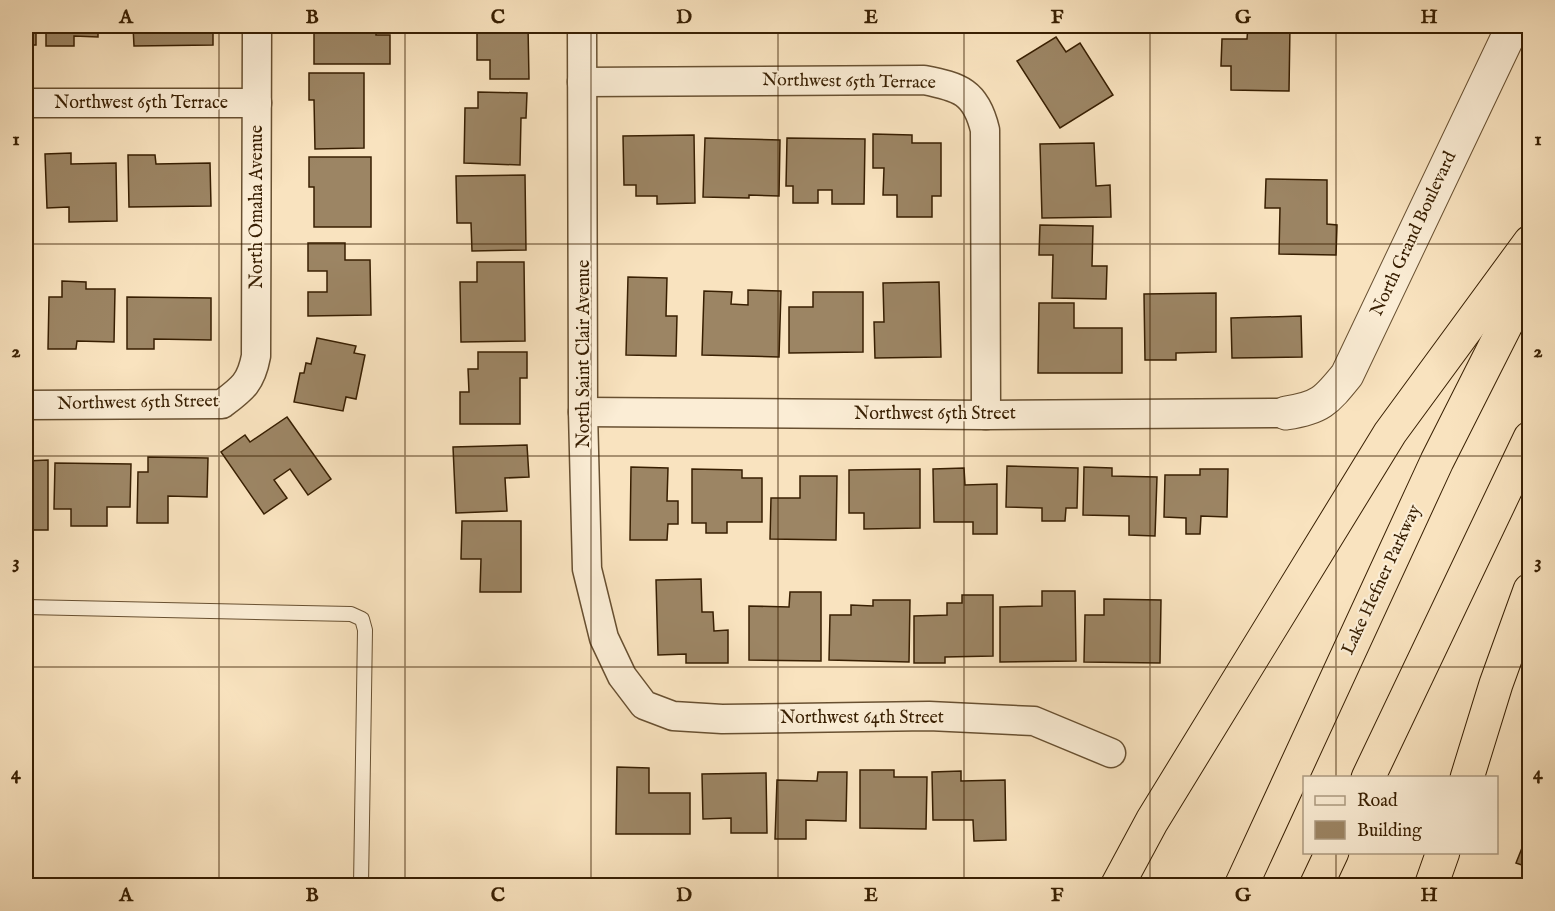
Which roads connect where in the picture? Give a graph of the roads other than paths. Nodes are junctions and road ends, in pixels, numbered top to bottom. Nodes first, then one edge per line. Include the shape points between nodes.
1 (257, 26) edge
2 (582, 26) edge
3 (1513, 26) edge
4 (582, 82) junction
5 (26, 103) edge
6 (257, 103) junction
7 (1530, 242) edge
8 (1530, 277) edge
9 (245, 386) joint
10 (26, 405) edge
11 (583, 412) junction
12 (1286, 413) joint
13 (986, 415) junction
14 (1530, 438) edge
15 (1530, 590) edge
16 (26, 607) edge
17 (622, 676) joint
18 (1112, 753) dead end
19 (1368, 776) edge
20 (1467, 776) edge
21 (1331, 854) edge
22 (1442, 854) edge
23 (361, 885) edge
24 (1117, 885) edge
25 (1240, 885) edge
26 (1316, 885) edge
27 (1431, 885) edge

1 - 6 street, North Omaha Avenue
2 - 4 street, North Saint Clair Avenue
3 - 12 street, North Grand Boulevard via 1347,375 1329,396 1309,410
4 - 11 street, North Saint Clair Avenue
4 - 13 street, Northwest 65th Terrace via 924,80 945,84 971,98 981,112 986,130
5 - 6 street, Northwest 65th Terrace
6 - 9 street, North Omaha Avenue via 256,356
7 - 24 highway via 1390,433 1152,821
8 - 25 highway, Lake Hefner Parkway via 1437,461
9 - 10 street, Northwest 65th Street via 222,404
11 - 13 street, Northwest 65th Street
11 - 17 street, North Saint Clair Avenue via 587,569 604,638
12 - 13 street, Northwest 65th Street
14 - 19 highway
15 - 20 highway
16 - 23 lane via 351,614 362,619
17 - 18 street, Northwest 64th Street via 644,705 673,716 929,716 1034,722
21 - 26 highway
22 - 27 highway

